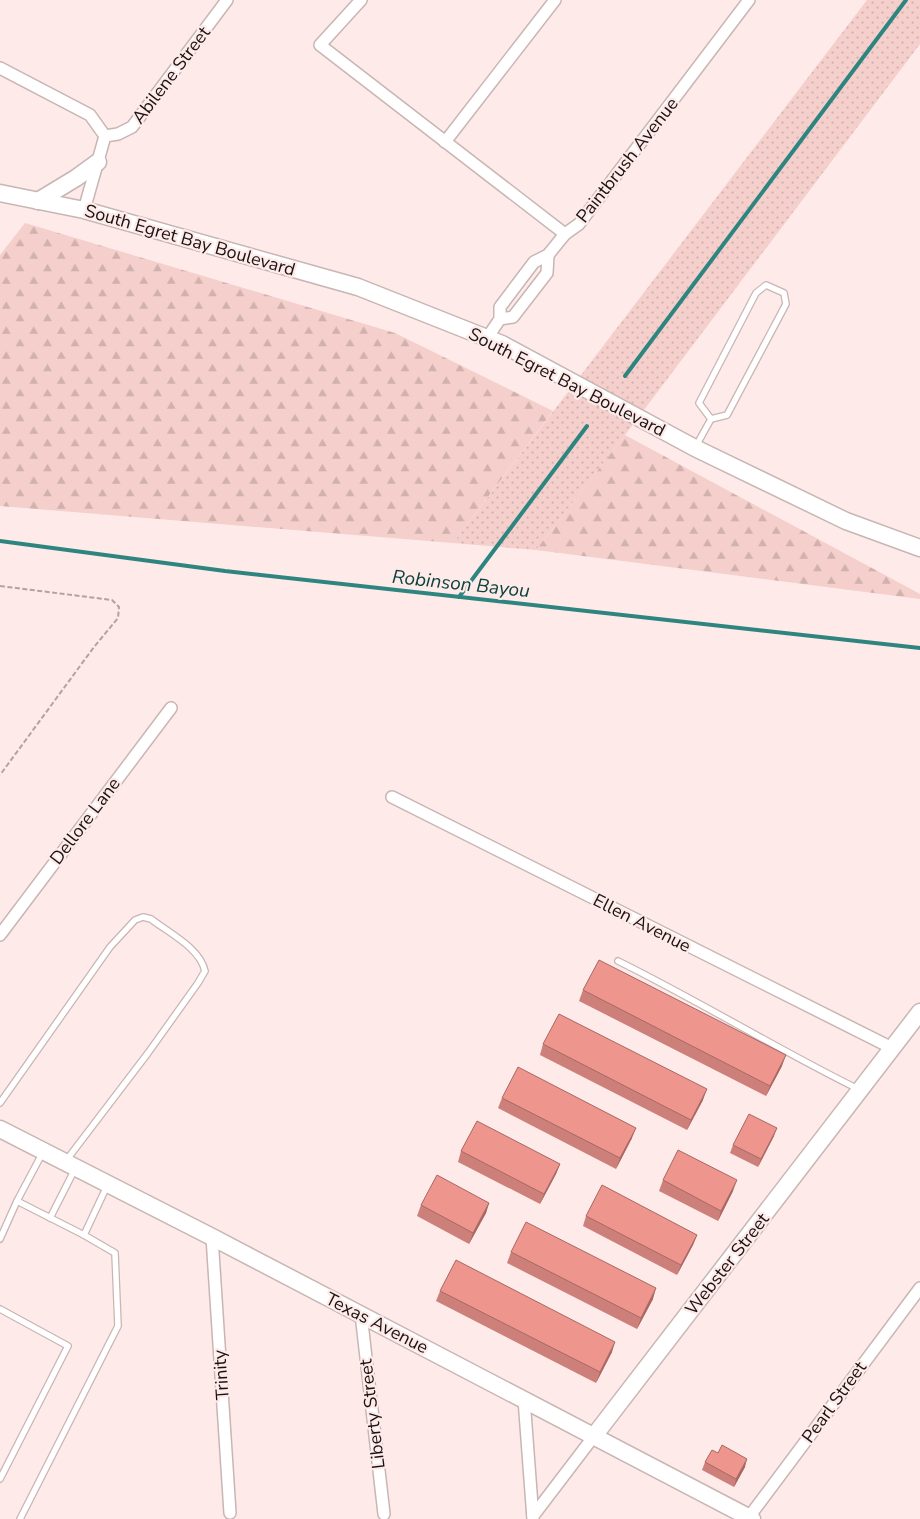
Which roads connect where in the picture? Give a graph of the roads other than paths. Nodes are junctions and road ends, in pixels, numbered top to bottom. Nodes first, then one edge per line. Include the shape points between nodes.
1 (227, 0) edge
2 (361, 0) edge
3 (555, 0) edge
4 (750, 0) edge
5 (0, 68) edge
6 (105, 136) junction
7 (445, 142) junction
8 (98, 162) junction
9 (0, 193) edge
10 (38, 201) junction
11 (84, 210) junction
12 (565, 234) junction
13 (548, 255) junction
14 (500, 319) junction
15 (487, 338) junction
16 (711, 419) junction
17 (695, 448) junction
18 (920, 548) edge
19 (171, 708) dead end
20 (392, 797) dead end
21 (0, 935) edge
22 (618, 961) dead end
23 (920, 1012) edge
24 (892, 1048) junction
25 (860, 1090) junction
26 (0, 1103) edge
27 (0, 1129) edge
28 (44, 1151) junction
29 (70, 1165) junction
30 (108, 1184) junction
31 (17, 1201) junction
32 (50, 1218) junction
33 (84, 1235) junction
34 (212, 1237) junction
35 (0, 1239) edge
36 (920, 1288) edge
37 (0, 1309) edge
38 (361, 1314) junction
39 (524, 1399) junction
40 (594, 1436) junction
41 (0, 1479) edge
42 (230, 1513) dead end
43 (384, 1514) dead end
44 (533, 1517) edge
45 (751, 1518) edge
46 (20, 1519) edge

1 - 6 street, Abilene Street via 132,127
2 - 7 street via 320,45
3 - 7 street
4 - 12 street, Paintbrush Avenue via 579,224
5 - 6 street via 90,115
6 - 8 street
7 - 12 street
8 - 10 street
8 - 11 street
9 - 10 street, South Egret Bay Boulevard
10 - 11 street, South Egret Bay Boulevard
11 - 15 street, South Egret Bay Boulevard via 358,287
12 - 13 street, Paintbrush Avenue
13 - 14 street, Paintbrush Avenue via 534,262 500,307
13 - 14 street via 547,273 513,317
14 - 15 street, Paintbrush Avenue
15 - 17 street, South Egret Bay Boulevard
16 - 16 lane via 727,415 786,304 784,293 766,285 756,293 699,403
16 - 17 lane
17 - 18 street, South Egret Bay Boulevard via 846,521
19 - 21 street, Dellore Lane
20 - 24 street, Ellen Avenue
22 - 25 lane
23 - 24 street, Webster Street
24 - 25 street, Webster Street
25 - 40 street, Webster Street
26 - 29 lane via 110,947 135,920 143,916 151,919 197,953 205,971 198,983
27 - 28 street, Texas Avenue
28 - 29 street, Texas Avenue
28 - 31 lane
29 - 30 street, Texas Avenue
29 - 32 lane
30 - 33 lane
30 - 34 street, Texas Avenue
31 - 32 lane
31 - 35 lane
32 - 33 lane
33 - 46 lane via 115,1253 118,1326
34 - 38 street, Texas Avenue
34 - 42 street, Trinity
36 - 45 street, Pearl Street
37 - 41 lane via 68,1346
38 - 39 street, Texas Avenue
38 - 43 street, Liberty Street
39 - 40 street, Texas Avenue
39 - 44 street
40 - 44 street, Webster Street
40 - 45 street, Texas Avenue

